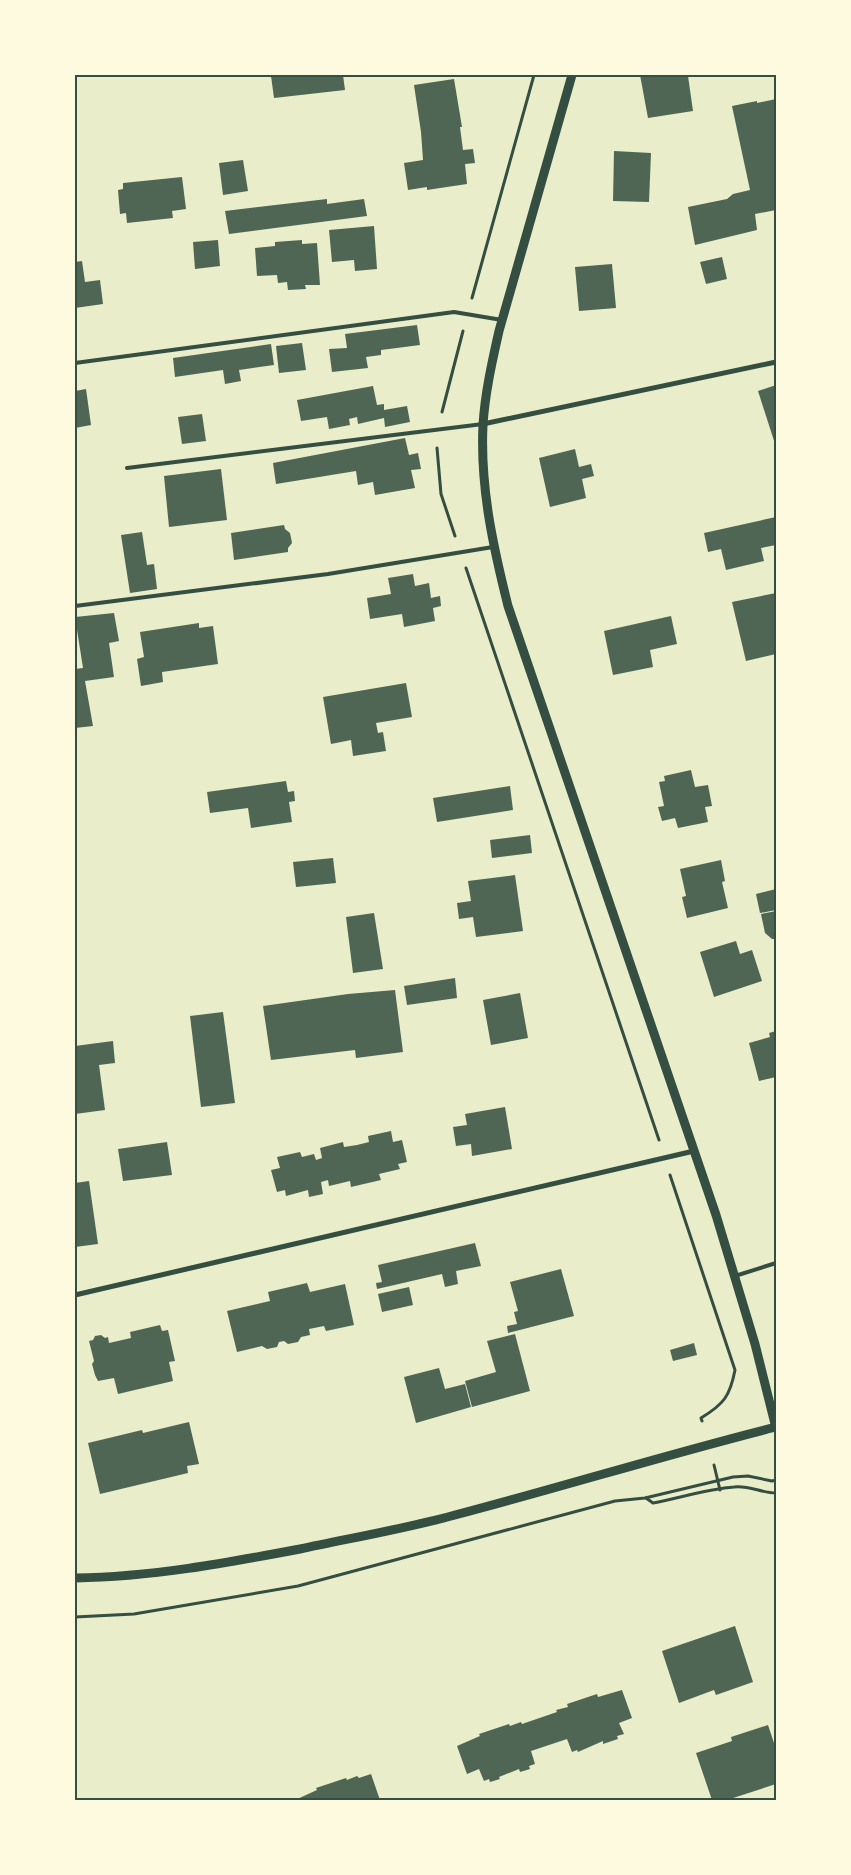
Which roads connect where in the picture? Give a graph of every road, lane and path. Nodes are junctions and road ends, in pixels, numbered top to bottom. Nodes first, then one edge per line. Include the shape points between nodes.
1 (572, 75) edge
2 (502, 320) junction
3 (776, 362) edge
4 (75, 363) edge
5 (483, 424) junction
6 (127, 468) dead end
7 (493, 547) junction
8 (75, 606) edge
9 (694, 1152) junction
10 (776, 1264) edge
11 (735, 1276) junction
12 (75, 1295) edge
13 (729, 1352) dead end
14 (702, 1421) dead end
15 (776, 1428) edge
16 (714, 1465) dead end
17 (718, 1479) junction
18 (776, 1480) edge
19 (720, 1490) junction
20 (776, 1493) edge
21 (645, 1498) junction
22 (75, 1578) edge
23 (75, 1617) edge

1 - 2 street
2 - 4 lane via 454,312
2 - 5 street
3 - 5 street
5 - 6 lane
5 - 7 street via 484,477
7 - 8 lane via 328,574
7 - 9 street via 508,606
9 - 11 street
9 - 12 street
10 - 11 lane
11 - 15 street
13 - 14 path via 735,1370 731,1389 718,1408 701,1418
15 - 22 street via 454,1516 395,1529 182,1570
16 - 17 path
17 - 18 path via 748,1476
17 - 19 path
17 - 21 path
19 - 20 path via 748,1487 762,1493
19 - 21 path via 653,1503
21 - 23 path via 615,1501 298,1586 134,1614

